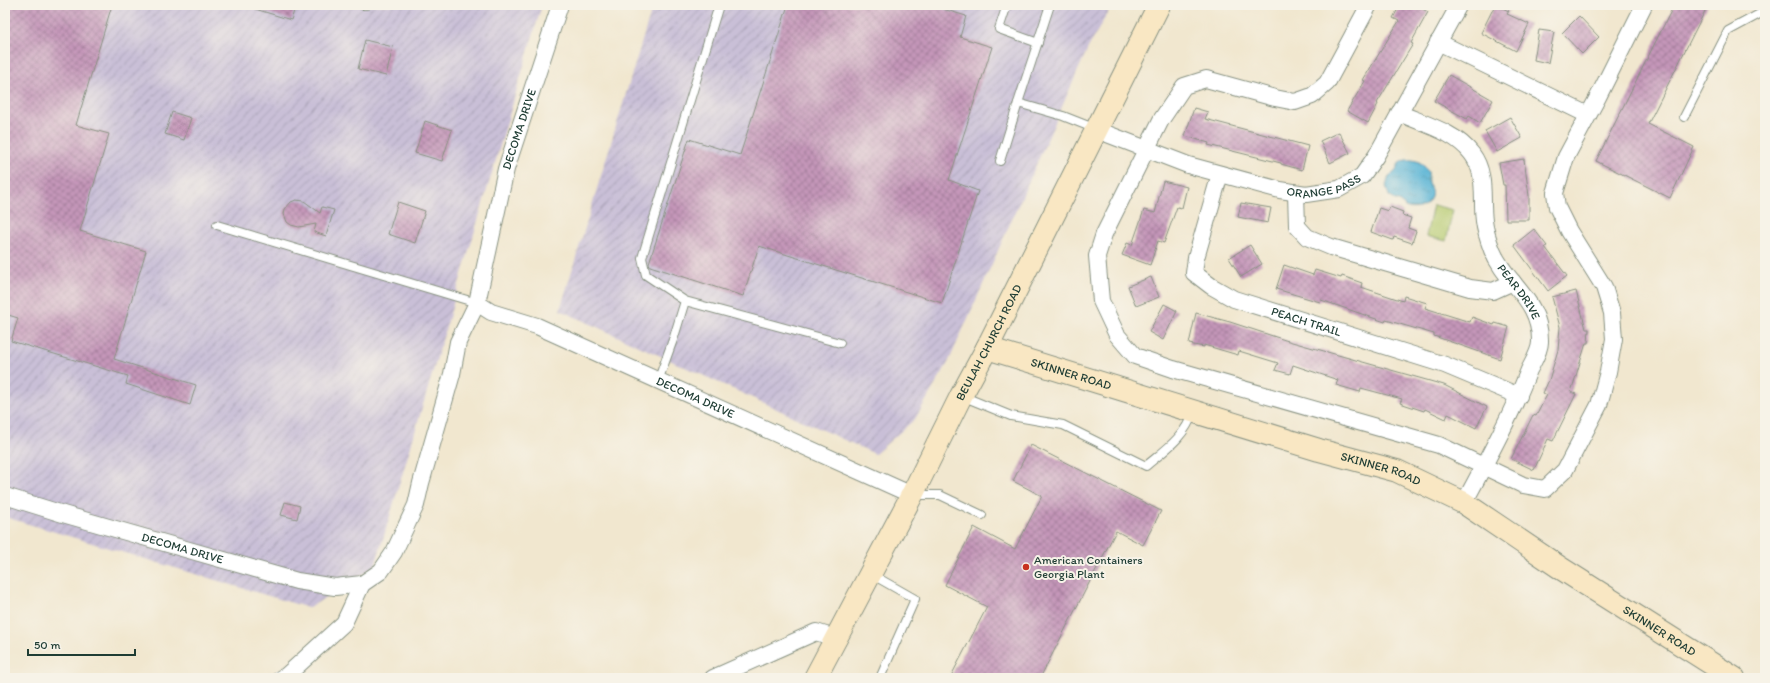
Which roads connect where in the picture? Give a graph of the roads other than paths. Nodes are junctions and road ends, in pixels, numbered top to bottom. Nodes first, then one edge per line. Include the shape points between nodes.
1 (362, 5) edge
2 (367, 5) edge
3 (560, 5) edge
4 (719, 5) edge
5 (1007, 5) edge
6 (1050, 5) edge
7 (1160, 5) edge
8 (1369, 5) edge
9 (1459, 5) edge
10 (1644, 5) edge
11 (1765, 11) edge
12 (1438, 42) junction
13 (1038, 43) junction
14 (1018, 102) junction
15 (1399, 113) junction
16 (1588, 115) junction
17 (1684, 117) dead end
18 (1097, 130) junction
19 (1147, 150) junction
20 (1000, 161) dead end
21 (1220, 174) junction
22 (1296, 193) junction
23 (217, 226) dead end
24 (1513, 282) junction
25 (685, 301) junction
26 (477, 303) junction
27 (840, 342) dead end
28 (987, 348) junction
29 (658, 381) junction
30 (961, 396) junction
31 (1519, 396) junction
32 (1194, 412) junction
33 (1483, 467) junction
34 (912, 495) junction
35 (5, 496) edge
36 (1464, 503) junction
37 (982, 515) dead end
38 (870, 574) junction
39 (362, 584) junction
40 (835, 638) junction
41 (280, 678) edge
42 (713, 678) edge
43 (815, 678) edge
44 (880, 678) edge
45 (1734, 678) edge

1 - 2 lane
3 - 26 street, DECOMA DRIVE via 506,169
4 - 25 lane via 642,258 646,275
5 - 13 lane via 999,29
6 - 13 lane
7 - 18 street, BEULAH CHURCH ROAD
8 - 19 street via 1327,82 1312,96 1295,102 1206,79 1184,86 1161,120
9 - 12 street, ORANGE PASS
10 - 16 street
11 - 17 lane via 1728,31
12 - 15 street, ORANGE PASS
12 - 16 street
13 - 14 lane
14 - 18 lane
14 - 20 lane
15 - 22 street, ORANGE PASS via 1362,176 1340,189
15 - 24 street, PEAR DRIVE via 1444,132 1463,143 1473,155 1483,175 1484,222 1492,251
16 - 33 street via 1566,156 1555,193 1557,206 1569,231 1604,287 1612,312 1614,339 1599,405 1565,470 1545,489 1524,485
18 - 19 street, ORANGE PASS
18 - 28 street, BEULAH CHURCH ROAD
19 - 21 street, ORANGE PASS
19 - 33 street via 1104,234 1097,256 1101,301 1117,335 1135,356 1439,445
21 - 22 street, ORANGE PASS
21 - 31 street, PEACH TRAIL via 1194,273 1211,286 1234,300 1445,365
22 - 24 street via 1297,226 1307,237 1331,247 1470,288 1493,292
23 - 26 lane
24 - 31 street, PEAR DRIVE via 1531,304 1538,324 1540,344
25 - 27 lane
25 - 29 lane
26 - 29 street, DECOMA DRIVE via 491,312 537,326
26 - 39 street, DECOMA DRIVE via 458,342 452,374 416,506 394,552 381,571
28 - 30 street, BEULAH CHURCH ROAD
28 - 32 street, SKINNER ROAD
29 - 34 street, DECOMA DRIVE
30 - 32 lane via 1011,416 1063,425 1146,466 1175,442 1189,425
30 - 34 street, BEULAH CHURCH ROAD
31 - 33 street, PEAR DRIVE
32 - 36 street, SKINNER ROAD via 1397,471
33 - 36 street, PEAR DRIVE
34 - 37 lane via 940,496
34 - 38 street, BEULAH CHURCH ROAD
35 - 39 street, DECOMA DRIVE via 297,580 335,586
36 - 45 street, SKINNER ROAD via 1562,569
38 - 40 street, BEULAH CHURCH ROAD
38 - 44 lane via 915,599
39 - 41 street via 344,623 286,676
40 - 42 street via 816,632
40 - 43 street, BEULAH CHURCH ROAD

